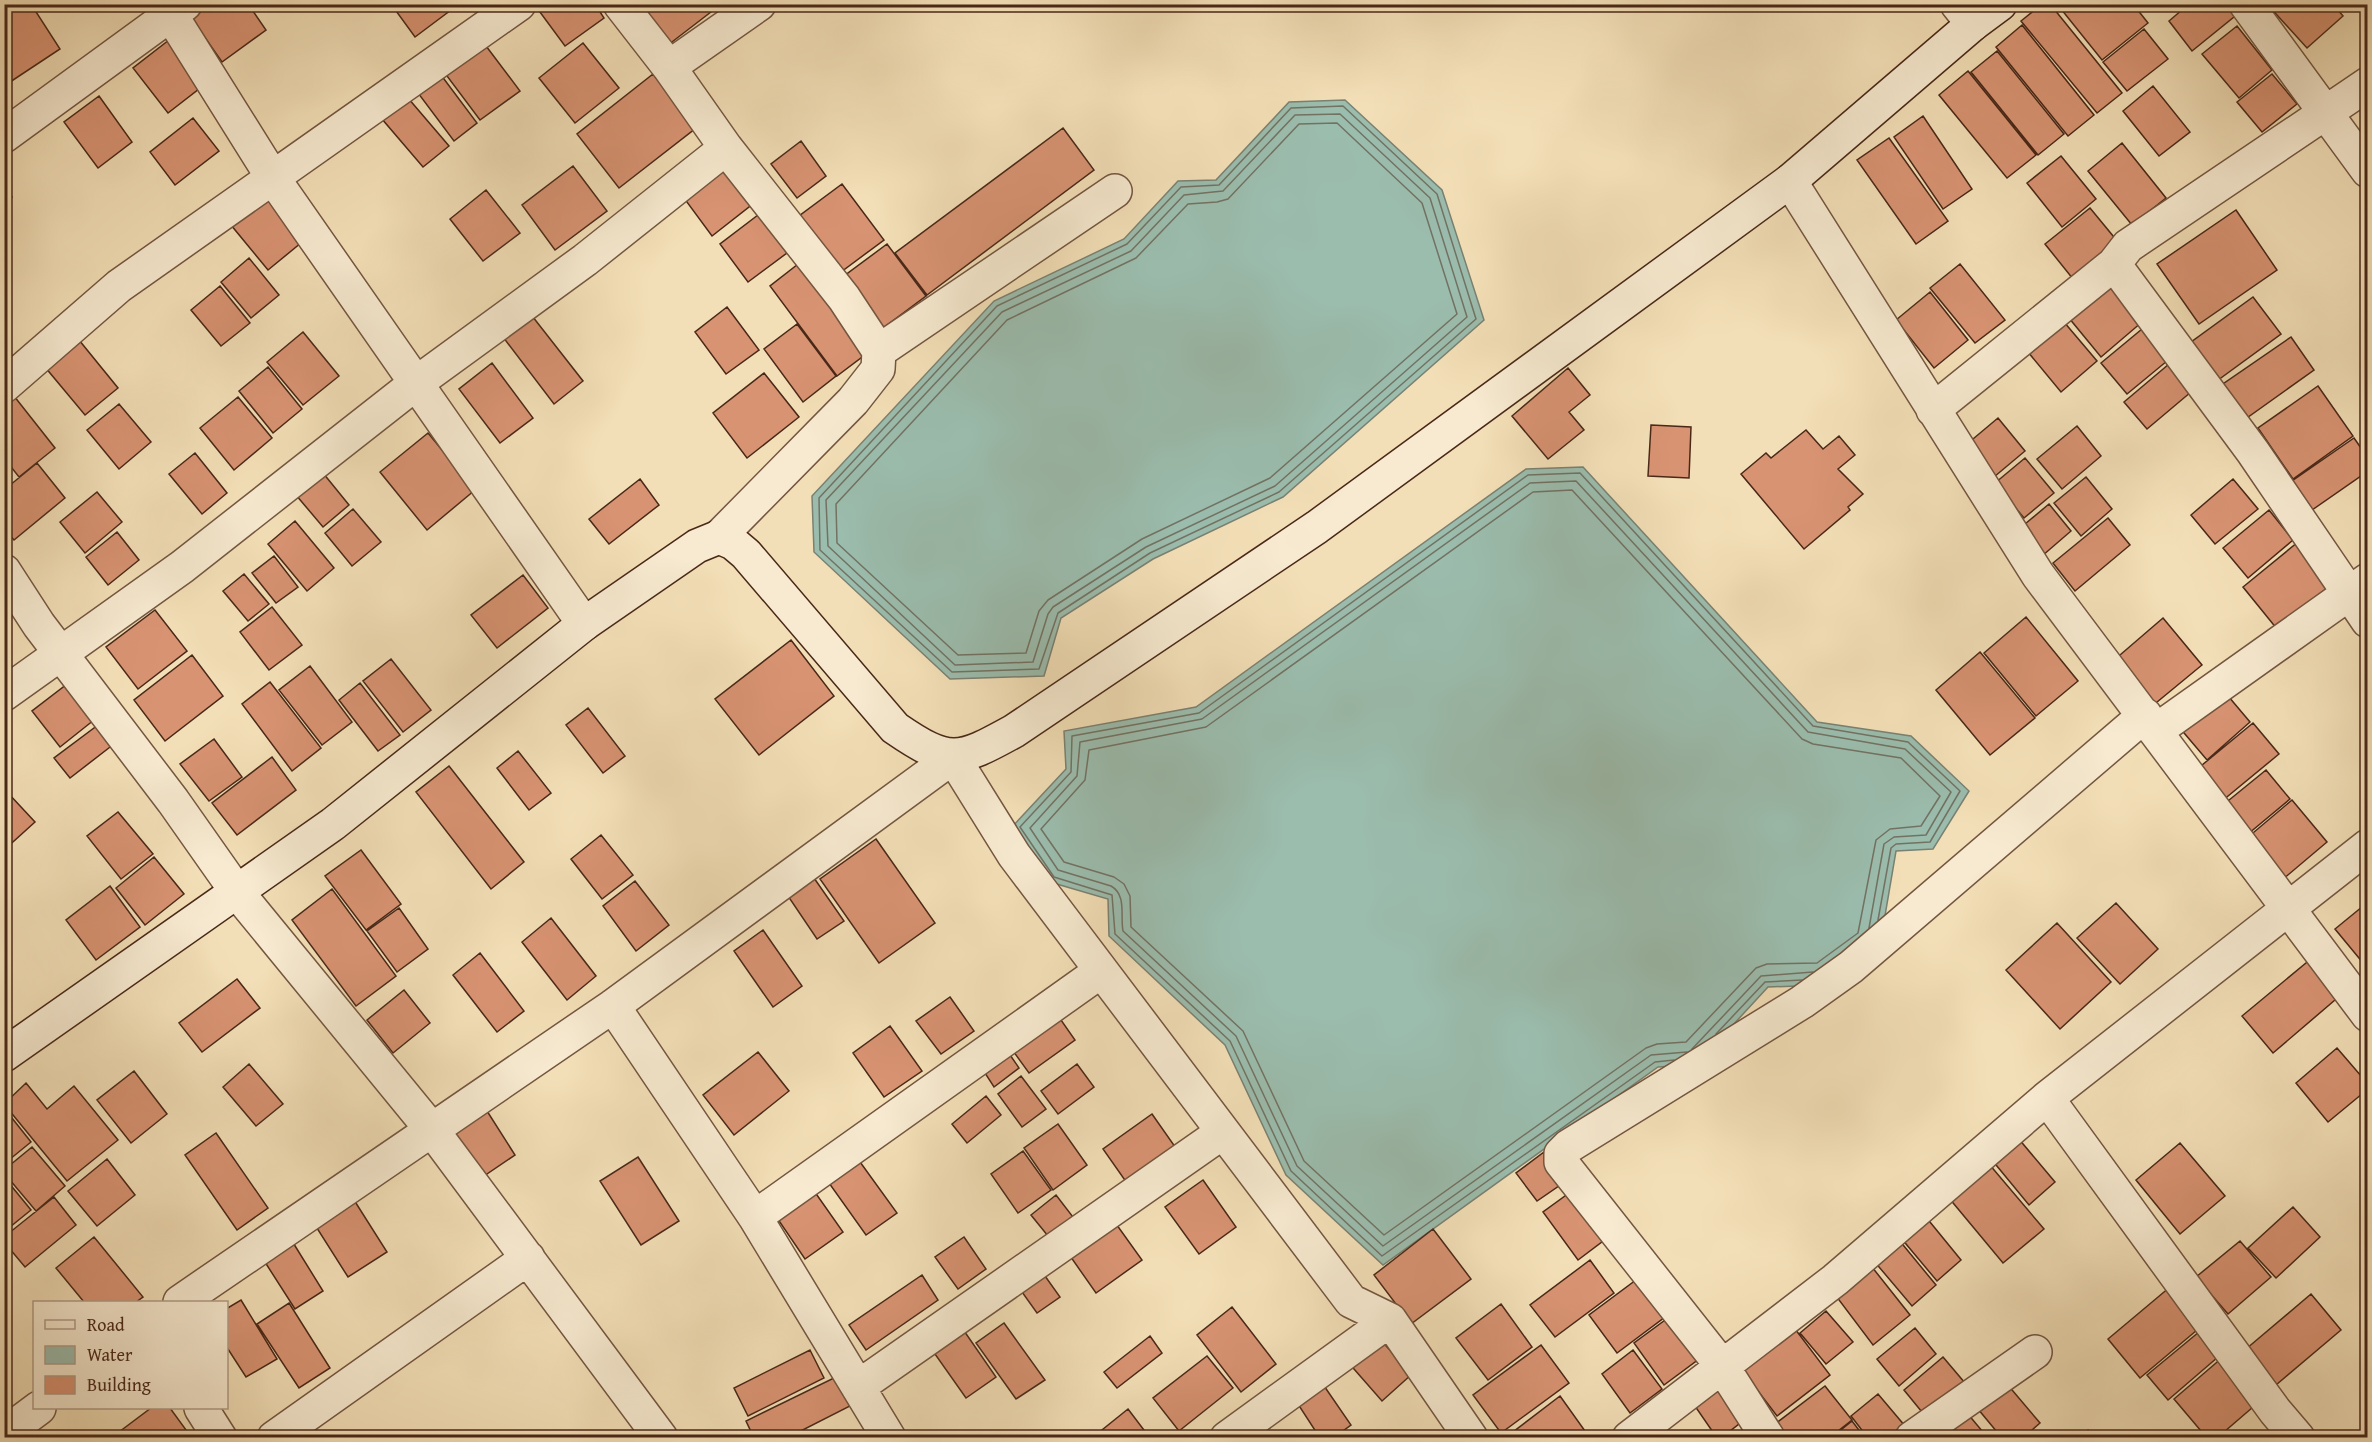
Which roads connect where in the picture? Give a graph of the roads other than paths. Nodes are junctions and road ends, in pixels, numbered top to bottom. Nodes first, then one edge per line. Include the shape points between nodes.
1 (519, 4) edge
2 (620, 4) edge
3 (759, 4) edge
4 (2000, 4) edge
5 (2246, 4) edge
6 (173, 8) edge
7 (1965, 14) edge
8 (669, 67) junction
9 (2367, 84) edge
10 (2326, 111) junction
11 (4, 136) edge
12 (726, 148) junction
13 (2367, 171) edge
14 (273, 178) junction
15 (1790, 181) junction
16 (1115, 191) dead end
17 (2114, 264) junction
18 (879, 351) junction
19 (415, 384) junction
20 (4, 386) edge
21 (1933, 410) junction
22 (719, 537) junction
23 (4, 571) edge
24 (2358, 588) edge
25 (2367, 621) edge
26 (584, 624) junction
27 (61, 654) junction
28 (4, 694) edge
29 (2151, 722) junction
30 (953, 757) junction
31 (2367, 846) edge
32 (237, 892) junction
33 (2288, 909) junction
34 (1101, 971) junction
35 (613, 1006) junction
36 (2367, 1015) edge
37 (4, 1056) edge
38 (2047, 1098) junction
39 (432, 1130) junction
40 (1223, 1132) junction
41 (755, 1217) junction
42 (528, 1258) junction
43 (181, 1301) edge
44 (1390, 1320) junction
45 (2035, 1352) dead end
46 (1722, 1366) junction
47 (858, 1387) junction
48 (36, 1409) edge
49 (202, 1409) edge
50 (4, 1434) edge
51 (220, 1437) edge
52 (274, 1437) edge
53 (661, 1437) edge
54 (889, 1437) edge
55 (1227, 1437) edge
56 (1471, 1437) edge
57 (1629, 1437) edge
58 (1768, 1437) edge
59 (1912, 1437) edge
60 (2298, 1437) edge

1 - 14 street
2 - 8 street
3 - 8 street
4 - 7 street
5 - 10 street
6 - 11 street
6 - 14 street
7 - 15 street
8 - 12 street
9 - 10 street
10 - 13 street
10 - 17 street via 2128,246
12 - 18 street via 844,298
12 - 19 street via 585,260
14 - 19 street
14 - 20 street via 119,286
15 - 21 street
15 - 30 street via 1317,527 1014,731 980,750
16 - 18 street
17 - 21 street
17 - 24 street
18 - 22 street via 878,369 853,401
19 - 26 street
19 - 27 street via 182,567
21 - 29 street via 2038,575
22 - 26 street via 697,546
22 - 30 street via 746,554 895,728 923,747
23 - 27 street
24 - 25 street
24 - 29 street
26 - 32 street via 333,824
27 - 28 street
27 - 32 street
29 - 33 street
29 - 46 street via 1851,967 1561,1154 1561,1162
30 - 34 street via 1014,855
30 - 35 street
31 - 33 street
32 - 37 street
32 - 39 street
33 - 36 street
33 - 38 street
34 - 40 street
34 - 41 street
35 - 39 street
35 - 41 street
38 - 46 street via 1835,1280
38 - 60 street via 2275,1411
39 - 42 street
39 - 43 street
40 - 44 street via 1351,1301
40 - 47 street
41 - 47 street
42 - 52 street
42 - 53 street
44 - 55 street
44 - 56 street
45 - 59 street
46 - 57 street
46 - 58 street
47 - 54 street
48 - 50 street
49 - 51 street

